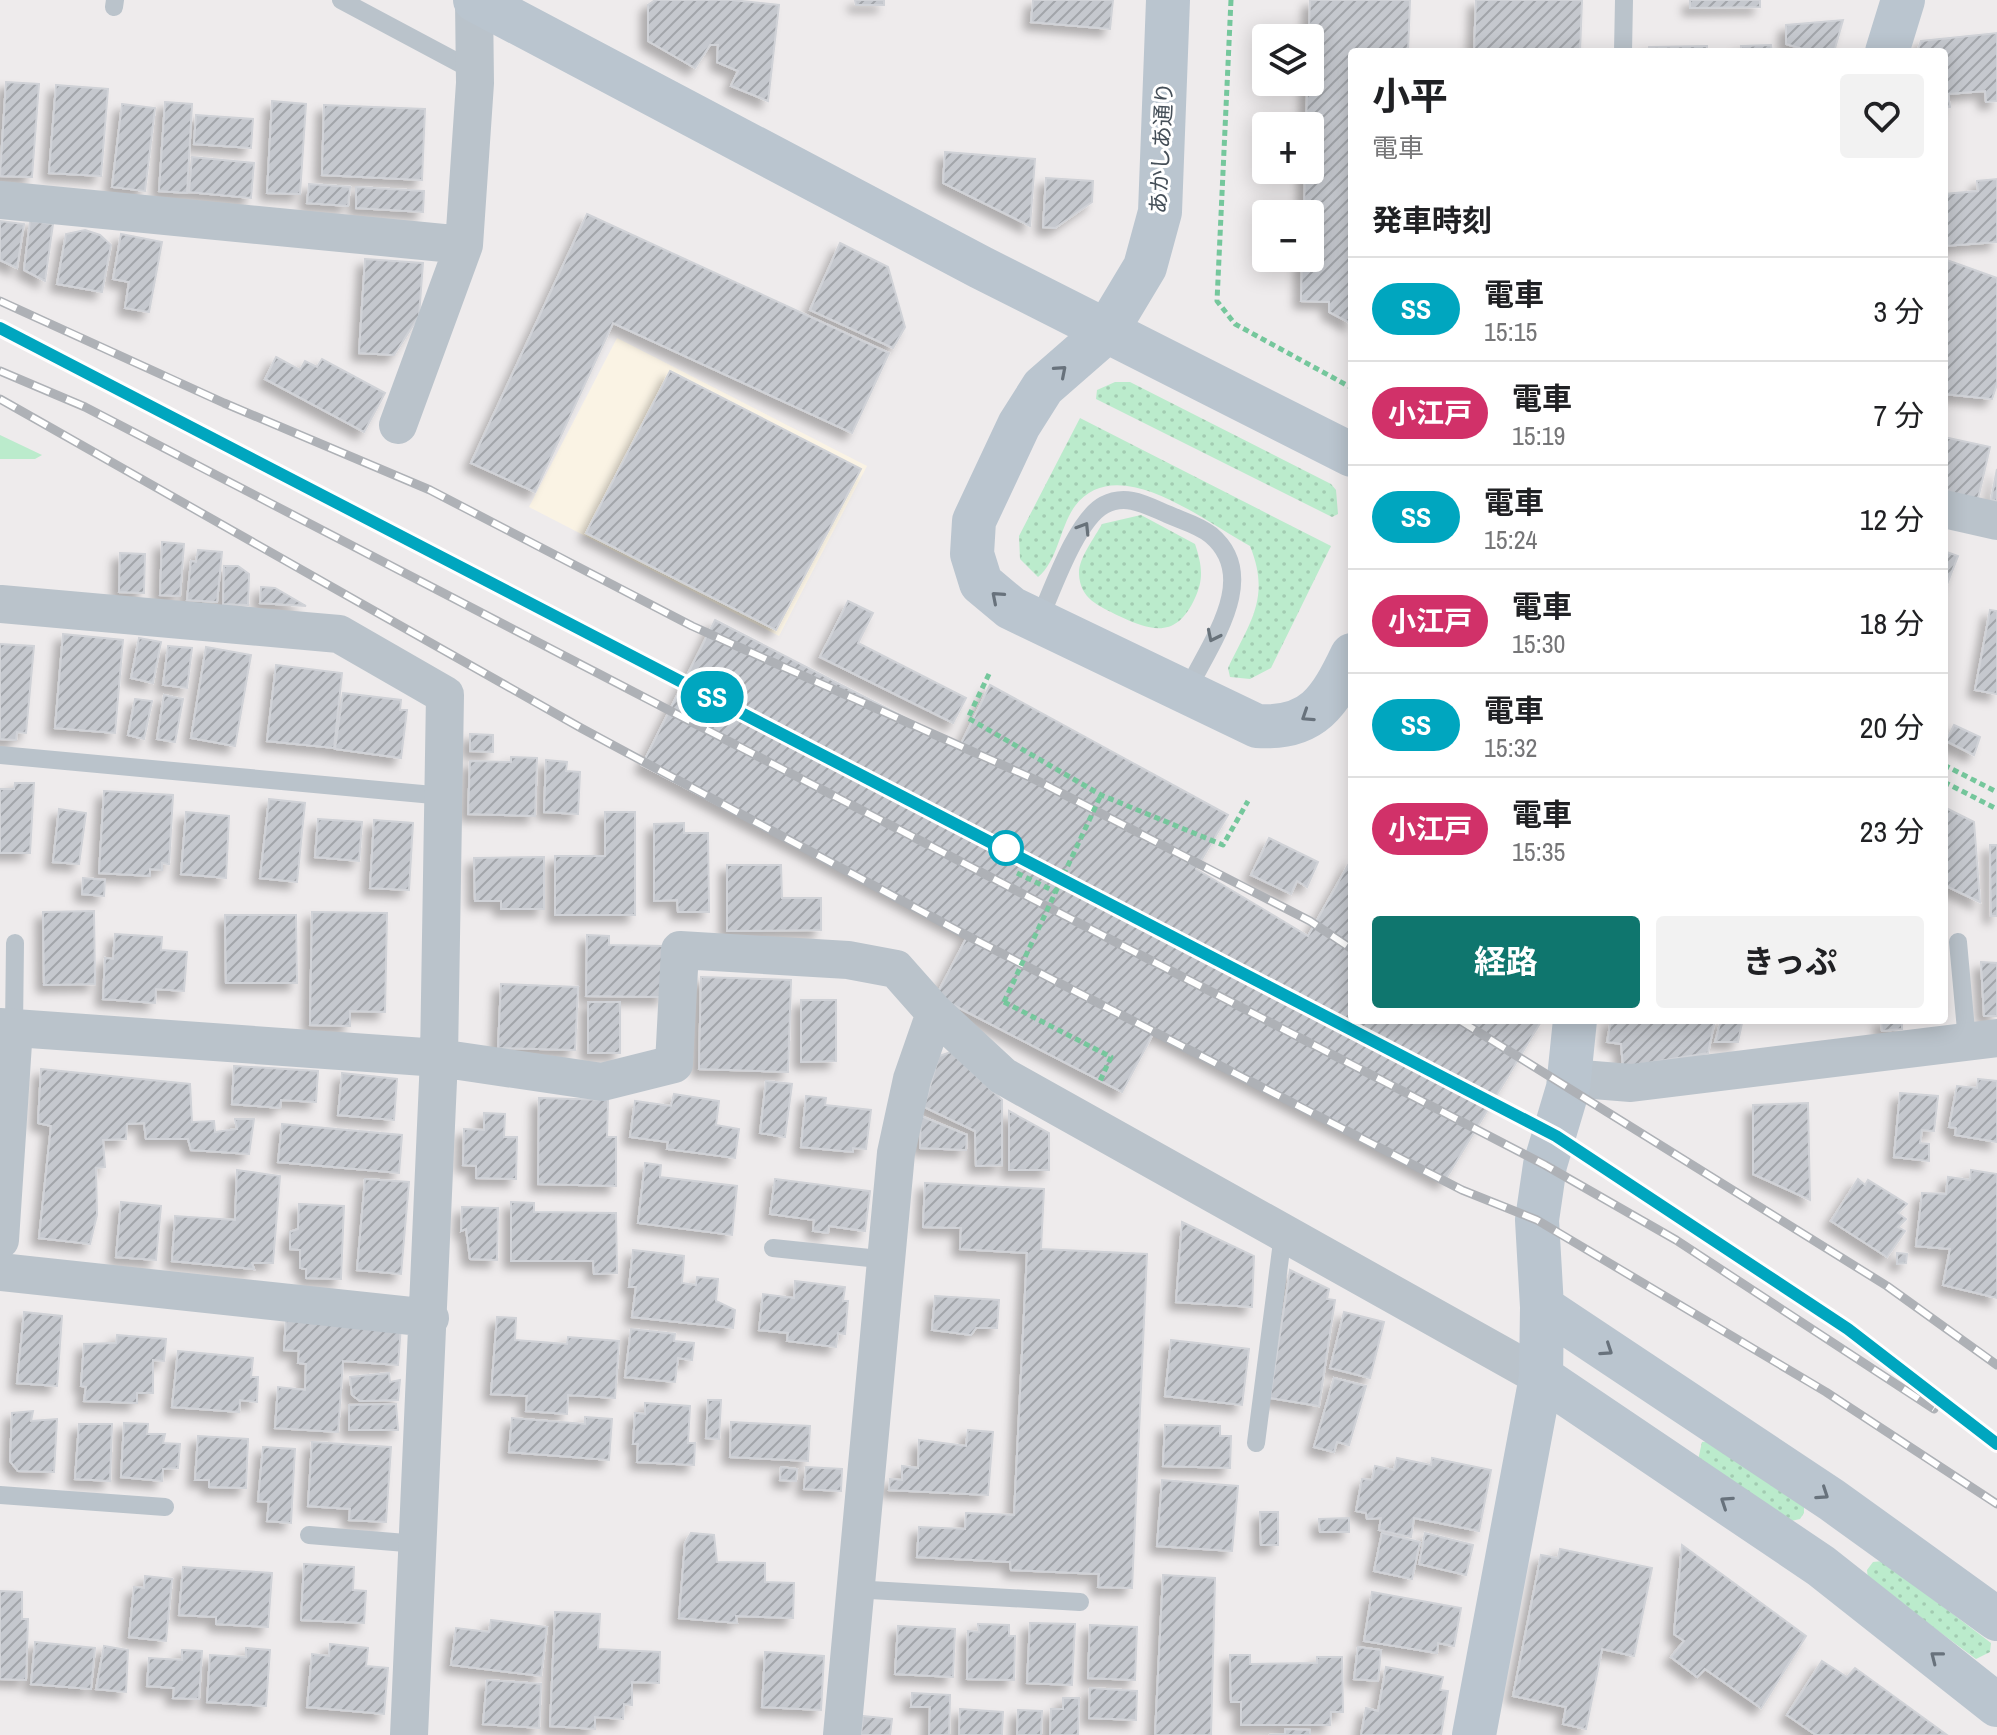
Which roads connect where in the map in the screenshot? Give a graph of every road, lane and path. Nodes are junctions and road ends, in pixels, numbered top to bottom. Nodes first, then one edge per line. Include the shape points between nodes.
1 (341, 0) edge
2 (475, 0) edge
3 (1168, 0) edge
4 (1231, 0) edge
5 (1624, 0) edge
6 (1903, 0) edge
7 (1623, 48) edge
8 (1888, 48) edge
9 (474, 71) junction
10 (0, 200) edge
11 (464, 245) junction
12 (1106, 332) junction
13 (1348, 386) edge
14 (398, 425) dead end
15 (1348, 448) edge
16 (1948, 510) edge
17 (1997, 521) edge
18 (1, 604) edge
19 (1037, 623) junction
20 (1348, 662) edge
21 (989, 674) dead end
22 (1185, 694) junction
23 (0, 755) edge
24 (1948, 767) edge
25 (1948, 784) edge
26 (1997, 792) edge
27 (1101, 795) junction
28 (444, 796) junction
29 (1248, 801) dead end
30 (1997, 809) edge
31 (1017, 873) dead end
32 (1056, 892) junction
33 (1958, 942) dead end
34 (15, 943) dead end
35 (935, 1013) junction
36 (1575, 1024) edge
37 (7, 1028) edge
38 (1982, 1040) edge
39 (1111, 1057) dead end
40 (439, 1058) junction
41 (1569, 1078) junction
42 (1283, 1234) junction
43 (0, 1240) edge
44 (773, 1248) dead end
45 (889, 1260) junction
46 (0, 1272) edge
47 (1542, 1307) junction
48 (430, 1318) junction
49 (1541, 1377) junction
50 (1256, 1443) dead end
51 (0, 1495) edge
52 (165, 1507) dead end
53 (309, 1535) dead end
54 (418, 1544) junction
55 (853, 1589) junction
56 (1080, 1602) dead end
57 (1997, 1619) edge
58 (1997, 1705) edge
59 (409, 1735) edge
60 (842, 1735) edge
61 (1474, 1735) edge

1 - 9 lane
2 - 9 street
2 - 12 street
3 - 12 street, あかしあ通り via 1160,212 1145,267
4 - 13 path via 1217,301 1235,324
5 - 7 lane
6 - 8 street
9 - 11 street
10 - 11 street
11 - 14 street
12 - 15 street
19 -> 12 street, あかしあ通り via 981,583 972,554 974,521 1043,387
16 - 17 street
18 - 28 street via 339,634 445,695
19 - 22 street, あかしあ通り
19 -> 22 lane via 1086,522 1104,505 1130,498 1208,532 1226,550 1234,590
20 -> 22 street, あかしあ通り via 1312,716 1285,728 1257,726
21 - 27 path via 968,718
23 - 28 lane
24 - 26 path
25 - 30 path
27 - 29 path via 1223,845
27 - 32 path, bridge
28 - 40 street
31 - 32 path
32 - 39 path, bridge via 1004,1002
33 - 38 lane
34 - 37 lane
35 - 40 street via 896,969 848,960 680,950 674,1064 602,1082
35 - 42 street via 1003,1076
35 - 45 street via 912,1079 896,1153
36 - 41 street
37 - 40 street
37 - 43 street
38 - 41 street via 1631,1083
40 - 48 street
41 - 47 street via 1545,1165 1537,1220
42 - 49 street
42 - 50 lane
44 - 45 lane
45 - 55 street
46 - 48 street
47 - 49 street
47 -> 57 street via 1832,1500
48 - 54 street
58 -> 49 street via 1821,1566
49 - 61 street
51 - 52 lane
53 - 54 lane
54 - 59 street
55 - 56 lane
55 - 60 street

